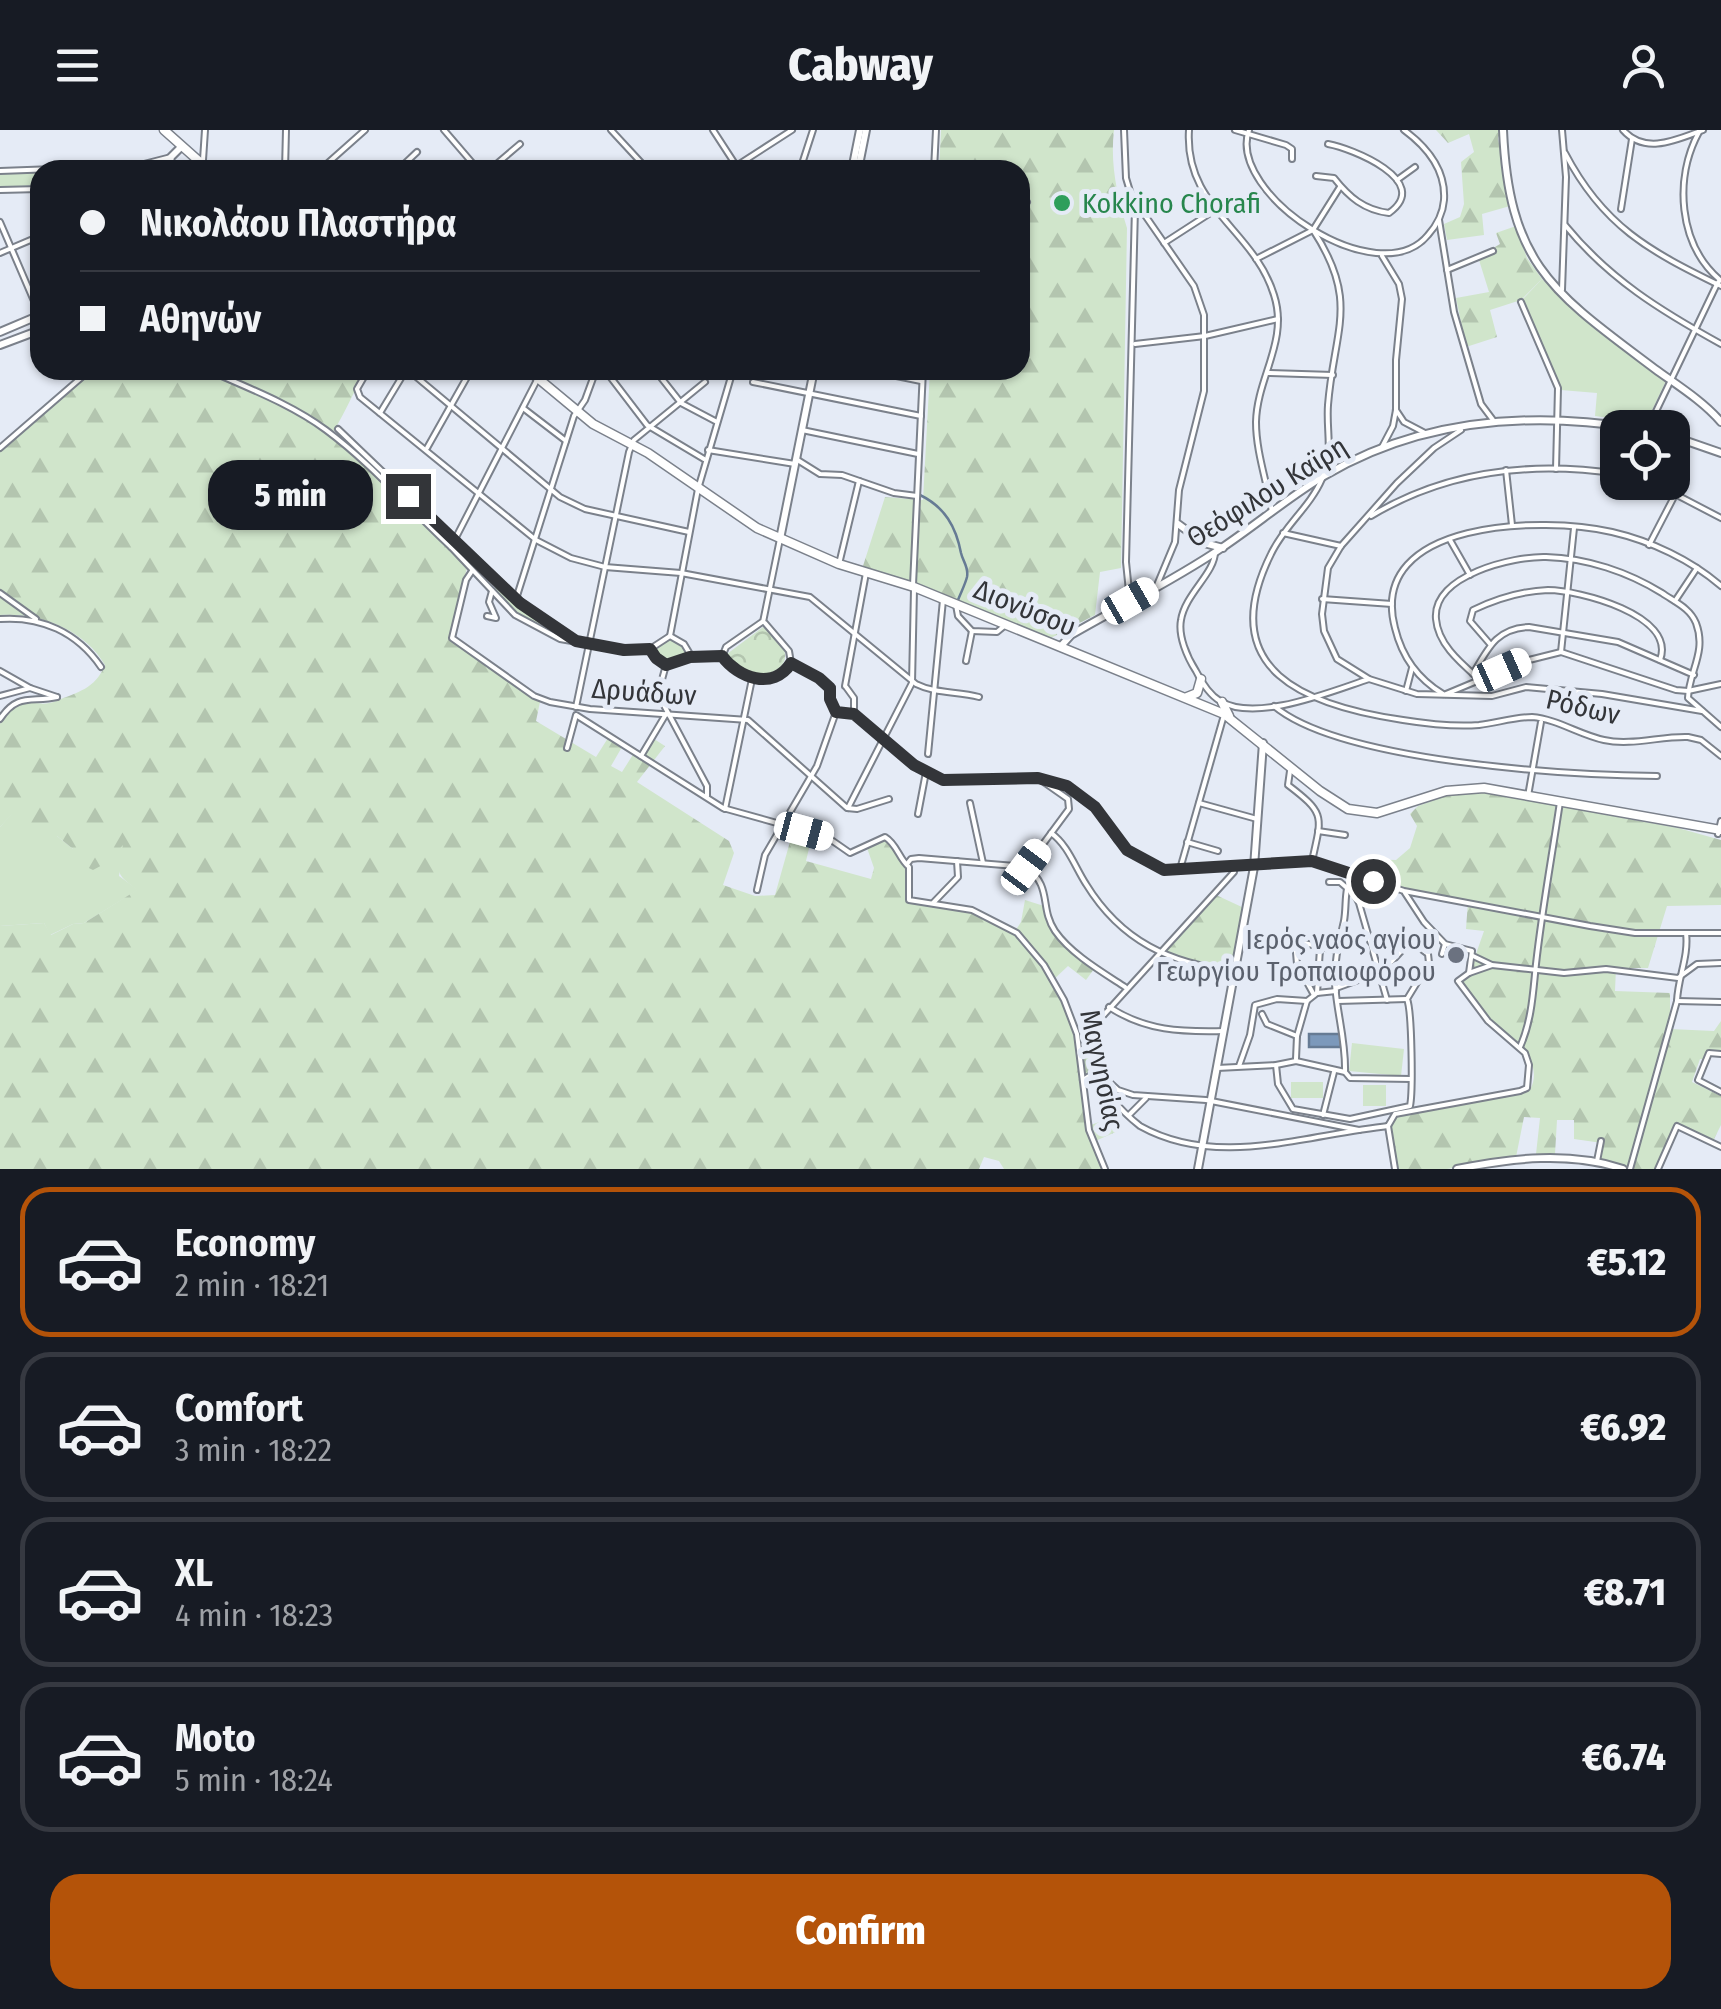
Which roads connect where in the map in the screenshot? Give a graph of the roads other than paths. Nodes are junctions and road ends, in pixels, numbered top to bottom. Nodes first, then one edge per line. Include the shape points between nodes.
1 (164, 130) edge
2 (205, 130) edge
3 (286, 130) edge
4 (365, 130) edge
5 (444, 130) edge
6 (611, 130) edge
7 (714, 130) edge
8 (813, 130) edge
9 (863, 130) edge
10 (936, 130) edge
11 (1124, 130) edge
12 (1188, 130) edge
13 (1235, 130) edge
14 (1404, 130) edge
15 (1503, 130) edge
16 (1562, 130) edge
17 (1623, 130) edge
18 (789, 131) edge
19 (1701, 131) edge
20 (1248, 132) edge
21 (1632, 139) junction
22 (520, 144) dead end
23 (1328, 144) dead end
24 (181, 147) junction
25 (417, 152) dead end
26 (1565, 153) junction
27 (171, 157) junction
28 (1292, 159) dead end
29 (159, 160) edge
30 (170, 160) edge
31 (196, 160) edge
32 (206, 160) edge
33 (286, 160) edge
34 (331, 160) edge
35 (409, 160) edge
36 (468, 160) edge
37 (502, 160) edge
38 (639, 160) edge
39 (730, 160) edge
40 (748, 160) edge
41 (803, 160) edge
42 (857, 160) edge
43 (934, 160) edge
44 (1415, 166) dead end
45 (30, 170) edge
46 (0, 171) edge
47 (1316, 176) dead end
48 (1396, 180) junction
49 (1340, 187) junction
50 (30, 189) edge
51 (0, 190) edge
52 (1137, 207) junction
53 (1621, 209) dead end
54 (1215, 210) junction
55 (1438, 220) junction
56 (0, 222) edge
57 (1565, 225) junction
58 (1313, 230) junction
59 (30, 240) edge
60 (1163, 244) junction
61 (11, 248) junction
62 (1493, 251) dead end
63 (0, 253) edge
64 (1382, 256) junction
65 (1256, 260) junction
66 (1447, 270) junction
67 (1719, 285) edge
68 (30, 292) edge
69 (1562, 295) junction
70 (1521, 302) dead end
71 (30, 319) edge
72 (1278, 319) junction
73 (1695, 330) junction
74 (0, 332) edge
75 (30, 334) edge
76 (1205, 336) junction
77 (1133, 344) junction
78 (1721, 344) edge
79 (0, 345) edge
80 (1, 353) edge
81 (1268, 373) junction
82 (1332, 375) junction
83 (78, 380) edge
84 (230, 380) edge
85 (363, 380) edge
86 (401, 380) edge
87 (419, 380) edge
88 (466, 380) edge
89 (537, 380) edge
90 (540, 380) edge
91 (591, 380) edge
92 (613, 380) edge
93 (663, 380) edge
94 (730, 380) edge
95 (812, 380) edge
96 (914, 380) edge
97 (1670, 380) junction
98 (705, 382) dead end
99 (752, 382) dead end
100 (923, 382) joint
101 (810, 394) junction
102 (681, 403) junction
103 (452, 408) junction
104 (523, 408) junction
105 (1396, 410) junction
106 (1656, 410) edge
107 (577, 412) junction
108 (380, 413) junction
109 (921, 416) junction
110 (1558, 419) junction
111 (1494, 421) junction
112 (716, 422) junction
113 (1721, 422) edge
114 (1600, 424) edge
115 (1462, 426) junction
116 (650, 428) junction
117 (338, 429) dead end
118 (802, 430) junction
119 (1426, 433) junction
120 (566, 441) junction
121 (1690, 442) edge
122 (632, 444) junction
123 (0, 448) edge
124 (426, 450) junction
125 (502, 450) junction
126 (708, 450) junction
127 (1380, 450) junction
128 (1721, 453) edge
129 (918, 454) junction
130 (705, 459) junction
131 (796, 462) junction
132 (1556, 469) junction
133 (1506, 470) junction
134 (1600, 473) edge
135 (1324, 476) junction
136 (859, 481) junction
137 (698, 489) junction
138 (550, 491) junction
139 (480, 495) junction
140 (917, 496) junction
141 (1672, 500) edge
142 (1689, 500) edge
143 (1272, 512) junction
144 (615, 516) junction
145 (1370, 517) junction
146 (1721, 518) edge
147 (1178, 524) junction
148 (1512, 526) junction
149 (1574, 526) junction
150 (689, 532) junction
151 (1282, 532) junction
152 (780, 539) junction
153 (536, 540) junction
154 (1450, 540) junction
155 (1648, 545) junction
156 (453, 546) junction
157 (1341, 546) junction
158 (1219, 550) junction
159 (1570, 559) junction
160 (839, 564) junction
161 (605, 567) junction
162 (1697, 568) junction
163 (472, 570) junction
164 (681, 573) junction
165 (866, 574) junction
166 (1470, 574) junction
167 (498, 582) junction
168 (1156, 586) junction
169 (1721, 586) edge
170 (914, 587) junction
171 (491, 590) junction
172 (770, 590) junction
173 (1566, 591) junction
174 (0, 593) edge
175 (516, 599) junction
176 (943, 599) junction
177 (1322, 600) junction
178 (1130, 601) junction
179 (1674, 601) junction
180 (956, 604) junction
181 (1392, 604) junction
182 (487, 616) dead end
183 (0, 618) edge
184 (36, 618) junction
185 (763, 622) junction
186 (1004, 626) junction
187 (1562, 630) junction
188 (972, 631) junction
189 (856, 634) junction
190 (670, 636) junction
191 (576, 641) junction
192 (589, 644) junction
193 (1490, 644) junction
194 (1061, 646) junction
195 (650, 649) junction
196 (1561, 652) junction
197 (722, 656) junction
198 (690, 657) junction
199 (966, 660) dead end
200 (1660, 660) junction
201 (791, 663) junction
202 (666, 665) junction
203 (101, 667) dead end
204 (1412, 668) junction
205 (0, 671) edge
206 (1472, 674) junction
207 (1694, 675) junction
208 (752, 679) junction
209 (1201, 679) junction
210 (1369, 679) junction
211 (1480, 680) junction
212 (913, 682) junction
213 (1721, 684) edge
214 (845, 686) junction
215 (30, 688) junction
216 (830, 688) junction
217 (935, 692) junction
218 (1406, 692) junction
219 (1688, 692) junction
220 (1444, 695) junction
221 (0, 696) edge
222 (979, 697) dead end
223 (1185, 697) junction
224 (1312, 698) junction
225 (1219, 701) junction
226 (1274, 706) junction
227 (576, 707) junction
228 (1211, 708) junction
229 (1702, 711) junction
230 (836, 712) junction
231 (668, 714) junction
232 (854, 714) junction
233 (1226, 715) junction
234 (0, 719) edge
235 (744, 719) junction
236 (1542, 719) junction
237 (1721, 727) edge
238 (883, 740) junction
239 (1263, 743) junction
240 (567, 748) dead end
241 (928, 754) dead end
242 (641, 756) junction
243 (1721, 756) edge
244 (1292, 768) junction
245 (1533, 768) junction
246 (926, 772) junction
247 (810, 774) junction
248 (1657, 776) dead end
249 (1038, 778) junction
250 (706, 796) junction
251 (1528, 796) junction
252 (889, 798) dead end
253 (1560, 802) junction
254 (970, 803) dead end
255 (1198, 803) junction
256 (848, 808) junction
257 (725, 809) junction
258 (918, 814) dead end
259 (1259, 820) junction
260 (781, 825) junction
261 (1318, 830) junction
262 (1720, 830) edge
263 (1051, 833) junction
264 (1344, 836) dead end
265 (1186, 842) junction
266 (1218, 851) dead end
267 (958, 861) junction
268 (1312, 861) junction
269 (1255, 862) junction
270 (983, 863) junction
271 (908, 864) junction
272 (1235, 865) junction
273 (1026, 867) junction
274 (1180, 869) junction
275 (1330, 882) dead end
276 (1347, 889) junction
277 (757, 890) dead end
278 (1404, 891) junction
279 (934, 903) junction
280 (1543, 916) junction
281 (1721, 932) edge
282 (1686, 933) junction
283 (1444, 944) junction
284 (1320, 949) junction
285 (1335, 950) junction
286 (1159, 952) junction
287 (1442, 954) dead end
288 (1473, 956) junction
289 (1721, 962) edge
290 (1492, 965) junction
291 (1535, 969) junction
292 (1235, 971) junction
293 (1378, 973) junction
294 (1469, 973) junction
295 (1678, 978) junction
296 (1126, 988) junction
297 (1336, 990) junction
298 (1315, 994) junction
299 (1407, 998) junction
300 (1307, 1000) junction
301 (1387, 1000) junction
302 (1677, 1000) junction
303 (1338, 1001) junction
304 (1721, 1002) edge
305 (1109, 1007) junction
306 (1262, 1014) dead end
307 (1224, 1031) junction
308 (1297, 1036) junction
309 (1520, 1047) junction
310 (1721, 1054) edge
311 (1296, 1061) junction
312 (1276, 1065) junction
313 (1238, 1066) junction
314 (1217, 1068) junction
315 (1097, 1071) junction
316 (1334, 1072) junction
317 (1345, 1072) junction
318 (1410, 1078) junction
319 (1081, 1081) junction
320 (1721, 1092) edge
321 (1146, 1098) junction
322 (1210, 1101) junction
323 (1322, 1115) junction
324 (1128, 1116) junction
325 (1388, 1126) junction
326 (1359, 1130) junction
327 (1601, 1141) dead end
328 (1721, 1147) edge
329 (1201, 1153) junction
330 (1263, 1154) dead end
331 (1213, 1156) dead end
332 (1597, 1161) junction
333 (1105, 1169) edge
334 (1198, 1169) edge
335 (1395, 1169) edge
336 (1457, 1169) edge
337 (1626, 1169) edge
338 (1658, 1169) edge

1 - 24 main road
2 - 32 street
3 - 33 street
4 - 34 street
5 - 36 street
6 - 38 street
7 - 39 street
8 - 41 street
9 - 42 street
10 - 43 street
11 - 52 street via 1126,178
12 - 54 street via 1191,166
13 - 20 street
14 - 55 street via 1439,170 1444,195
15 - 69 street via 1517,222 1536,266
16 - 26 street
17 - 21 street
18 - 40 street
19 - 21 street via 1657,144
19 - 67 street via 1684,170 1684,210
20 - 28 street via 1286,145
20 - 58 street via 1255,176
21 - 53 street
22 - 37 street
23 - 48 street via 1370,158
24 - 27 street
24 - 31 main road
25 - 35 street
26 - 57 street
26 - 67 street via 1595,203 1620,227
27 - 29 street
27 - 30 street
44 - 48 street
45 - 46 street
47 - 49 street via 1334,178
48 - 49 street via 1400,198 1389,213 1357,204
49 - 58 street
50 - 51 street
52 - 60 street
52 - 77 street
54 - 60 street
54 - 65 street
55 - 64 street via 1417,246
55 - 66 street
56 - 61 street
57 - 69 street
57 - 73 street via 1632,292
58 - 64 street
58 - 65 street
58 - 82 street via 1332,260 1341,295
59 - 61 street
60 - 76 street via 1194,286
61 - 63 street
61 - 68 street
62 - 66 street
64 - 105 street via 1402,299
65 - 72 street via 1276,298
66 - 111 street via 1466,358
67 - 73 street
69 - 97 street
70 - 110 street via 1556,383
71 - 74 street
72 - 76 street
72 - 81 street
73 - 78 street
73 - 97 street
75 - 79 street
76 - 77 street
76 - 147 street via 1204,391 1179,490
77 - 178 street
79 - 80 street
81 - 82 street
81 - 143 street via 1256,418
82 - 135 street
83 - 123 street
84 - 156 street via 324,428
85 - 108 street via 357,392
86 - 108 street
87 - 103 street
88 - 103 street
89 - 104 street
90 - 107 main road, Διονύσου
91 - 107 street
92 - 116 street
93 - 102 street
94 - 112 street
95 - 101 street
96 - 100 street
97 - 106 street
97 - 113 street
98 - 102 street
99 - 101 street
100 - 109 street
101 - 109 street
101 - 118 street
102 - 112 street
102 - 116 street
103 - 124 street
103 - 125 street
104 - 120 street
104 - 125 street
105 - 119 street
105 - 127 street
107 - 120 street
107 - 122 main road, Διονύσου
108 - 124 street
109 - 129 street
110 - 111 street, Θεόφιλου Καϊρη
110 - 114 street, Θεόφιλου Καϊρη
110 - 132 street
111 - 115 street, Θεόφιλου Καϊρη
112 - 126 street
115 - 119 street, Θεόφιλου Καϊρη
115 - 145 street via 1397,483
116 - 122 street
116 - 130 street
117 - 156 street
118 - 129 street
118 - 131 street
119 - 127 street, Θεόφιλου Καϊρη
120 - 138 street
121 - 128 street
122 - 137 main road, Διονύσου
122 - 144 street
124 - 139 street
125 - 138 street
125 - 139 street
126 - 130 street
126 - 131 street
127 - 135 street, Θεόφιλου Καϊρη
129 - 140 street
130 - 137 street
131 - 136 street
131 - 152 street
132 - 133 street
132 - 134 street
133 - 145 street via 1426,489
133 - 148 street
135 - 143 street, Θεόφιλου Καϊρη
135 - 151 street
136 - 140 street
136 - 160 street
137 - 150 street
137 - 152 main road, Διονύσου
138 - 144 street
138 - 153 street
139 - 153 street
139 - 156 street
140 - 170 street
141 - 155 street
142 - 146 street
143 - 158 street, Θεόφιλου Καϊρη
144 - 150 street
144 - 161 street
145 - 157 street
147 - 158 street
147 - 168 street
148 - 149 street
148 - 154 street
149 - 155 street
149 - 159 street
150 - 164 street
151 - 157 street
151 - 224 street via 1260,578 1253,625 1272,670
152 - 160 main road, Διονύσου
152 - 172 street
153 - 161 street
153 - 175 street
154 - 166 street
154 - 181 street via 1413,557 1396,581
155 - 162 street
156 - 163 street
156 - 167 street
157 - 177 street
158 - 168 street, Θεόφιλου Καϊρη
158 - 209 street via 1181,619 1184,644
159 - 166 street via 1526,558
159 - 173 street
159 - 179 street via 1626,575
160 - 165 main road, Διονύσου
161 - 164 street
161 - 192 street
162 - 169 street
162 - 179 street
163 - 171 street
163 - 227 street, Δρυάδων via 452,638 534,696
164 - 172 street
164 - 190 street
165 - 170 main road, Διονύσου
165 - 189 street
166 - 206 street via 1442,596 1436,619 1444,642
167 - 171 street
167 - 175 street
168 - 178 street, Θεόφιλου Καϊρη
170 - 176 main road, Διονύσου
170 - 212 street
171 - 182 street via 488,602 496,618
171 - 191 street via 518,617
172 - 185 street
172 - 189 street via 815,600
173 - 187 street
173 - 193 street via 1526,592 1473,610 1472,626
173 - 200 street via 1636,616 1660,638
174 - 184 street
175 - 191 street
176 - 180 main road, Διονύσου
176 - 217 street
177 - 181 street
177 - 210 street via 1330,647
178 - 194 street, Θεόφιλου Καϊρη
179 - 207 street via 1690,612 1698,631
180 - 186 main road, Διονύσου
180 - 188 street
181 - 204 street
183 - 184 street
184 - 203 street via 86,648
185 - 197 street
185 - 201 street
186 - 188 street
186 - 194 main road, Διονύσου
187 - 193 street via 1515,627
187 - 196 street
187 - 200 street
188 - 199 street
189 - 212 street
189 - 214 street
190 - 195 street
190 - 198 street via 687,646
191 - 192 street
192 - 195 street
192 - 227 street
193 - 206 street
194 - 223 main road, Διονύσου
195 - 202 street
196 - 211 street
196 - 219 street
197 - 198 street
197 - 208 street
198 - 202 street
200 - 207 street
201 - 208 street via 784,672
201 - 216 street
202 - 231 street via 658,694
204 - 218 street
204 - 220 street
205 - 215 street
206 - 211 street
207 - 219 street
208 - 235 street
209 - 223 main road via 1195,695
209 - 225 street
210 - 218 street
210 - 224 street
211 - 220 street
212 - 217 street
212 - 238 street
213 - 219 street
214 - 216 street
214 - 232 street
215 - 221 street
215 - 234 street via 57,697 12,704
216 - 230 street
217 - 222 street
217 - 241 street
218 - 220 street
219 - 229 street
220 - 229 street via 1492,696 1526,687
223 - 228 main road, Διονύσου
224 - 226 street
224 - 236 street, Ρόδων via 1437,724
225 - 226 street
225 - 228 street
225 - 233 main road
226 - 245 street via 1366,745
227 - 231 street, Δρυάδων
228 - 233 main road, Διονύσου
229 - 237 street
230 - 232 street
230 - 247 street
231 - 235 street, Δρυάδων
231 - 242 street
231 - 250 street via 707,786
232 - 238 street
233 - 239 main road, Διονύσου
233 - 255 street
235 - 247 street
235 - 257 street
236 - 243 street, Ρόδων via 1606,741 1688,737
236 - 245 street
238 - 246 street
238 - 256 street
239 - 244 main road, Διονύσου
239 - 259 street
240 - 242 street via 576,715
242 - 250 street
244 - 251 main road, Διονύσου via 1358,812 1458,789
244 - 261 street via 1288,785 1313,803
245 - 248 street
245 - 251 street
246 - 249 street via 954,781
246 - 258 street
247 - 256 street
247 - 260 street
249 - 263 street via 1070,804
249 - 274 street via 1095,807 1136,856 1164,870
250 - 257 street
251 - 253 main road, Διονύσου
252 - 256 street
253 - 262 main road, Διονύσου
253 - 280 street
254 - 270 street
255 - 259 street
255 - 265 street
257 - 260 street
259 - 269 street
260 - 271 street via 827,838 850,853 884,837
260 - 277 street
261 - 264 street
261 - 268 street
263 - 273 street
263 - 286 street via 1102,906
265 - 266 street
265 - 274 street
267 - 270 street
267 - 271 street via 915,858
267 - 279 street via 958,877
268 - 269 street
268 - 278 street
269 - 272 street
269 - 292 street
270 - 273 street
271 - 279 street, Μαγνησίας via 910,901
272 - 274 street
272 - 286 street
273 - 296 street via 1043,884 1048,916 1061,939
275 - 276 street
276 - 285 street
276 - 293 street via 1359,904
278 - 280 street
278 - 283 street
279 - 319 street, Μαγνησίας via 976,912 1013,930 1034,952 1068,1007
280 - 282 street via 1635,933
280 - 291 street
281 - 282 street
282 - 295 street
283 - 287 street
283 - 288 street
284 - 285 street
284 - 298 street
284 - 298 street via 1295,942 1297,964
285 - 297 street
286 - 292 street via 1194,966
286 - 296 street
288 - 290 street
288 - 294 street
289 - 295 street via 1697,964
290 - 291 street
290 - 294 street
291 - 295 street
291 - 309 street
292 - 307 street
293 - 297 street
293 - 299 street via 1405,948 1426,952 1429,963
293 - 301 street
294 - 309 street via 1458,979 1463,990
295 - 302 street
296 - 305 street
297 - 298 street
297 - 303 street
298 - 300 street
299 - 301 street
299 - 318 street
300 - 308 street
300 - 313 street via 1255,1005
301 - 303 street
302 - 304 street
302 - 337 street
303 - 317 street
305 - 307 street via 1173,1032
305 - 315 street via 1094,1038
306 - 308 street via 1266,1024
307 - 314 street
308 - 311 street
309 - 325 street via 1530,1066 1524,1090 1398,1114
310 - 320 street via 1711,1052 1698,1081
311 - 312 street
311 - 316 street
312 - 313 street
312 - 323 street via 1291,1108
313 - 314 street
314 - 322 street
315 - 319 street
315 - 321 street via 1118,1090
315 - 324 street
316 - 317 street
316 - 323 street
317 - 318 street via 1354,1079
318 - 323 street via 1408,1107 1364,1118
319 - 333 street, Μαγνησίας
321 - 322 street
321 - 324 street
322 - 326 street
322 - 329 street
324 - 329 street via 1158,1138
325 - 326 street
325 - 335 street
326 - 330 street
327 - 332 street
328 - 338 street via 1676,1126
329 - 331 street
329 - 334 street
332 - 336 street via 1536,1159
332 - 337 street

